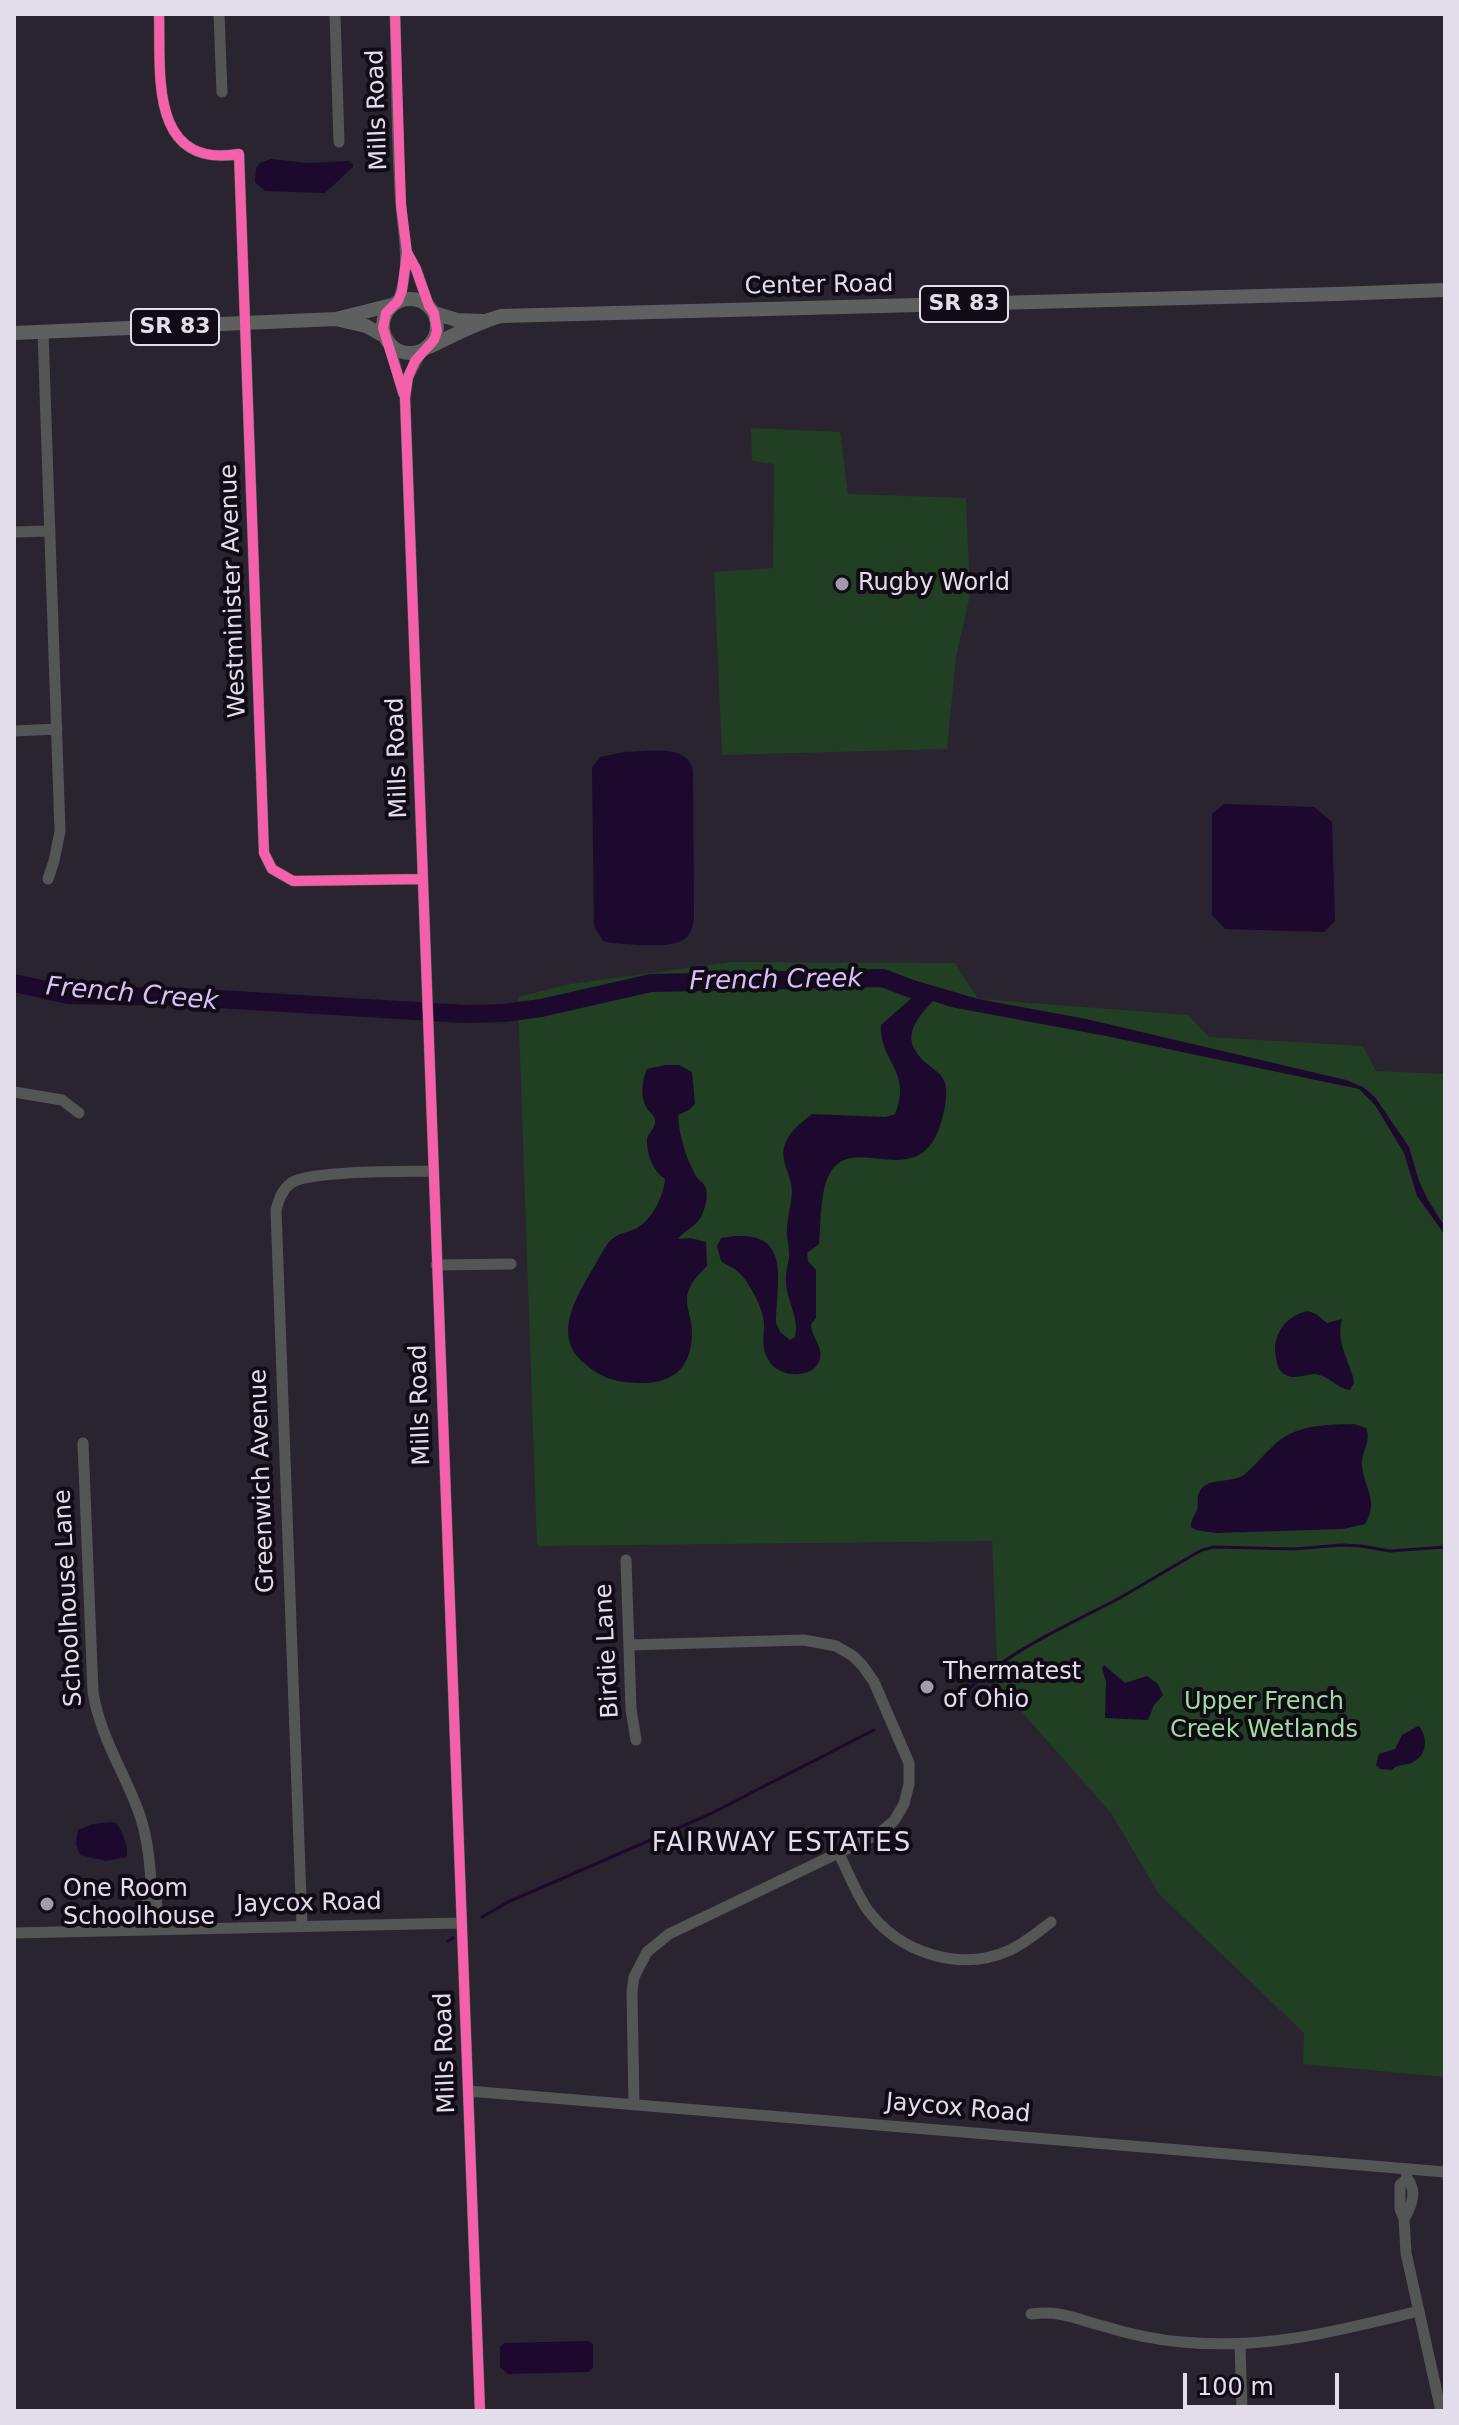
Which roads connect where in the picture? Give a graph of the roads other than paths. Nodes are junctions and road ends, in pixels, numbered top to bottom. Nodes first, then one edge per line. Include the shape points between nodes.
1 (159, 14) edge
2 (219, 14) edge
3 (335, 14) edge
4 (395, 14) edge
5 (222, 92) dead end
6 (339, 142) dead end
7 (407, 252) junction
8 (1445, 290) edge
9 (395, 303) junction
10 (432, 310) junction
11 (336, 319) junction
12 (483, 321) junction
13 (245, 324) junction
14 (43, 332) junction
15 (14, 333) edge
16 (386, 340) junction
17 (425, 349) junction
18 (405, 398) junction
19 (50, 531) junction
20 (14, 532) edge
21 (57, 729) junction
22 (14, 731) edge
23 (48, 879) dead end
24 (423, 879) junction
25 (14, 1092) edge
26 (79, 1113) dead end
27 (433, 1171) junction
28 (511, 1264) dead end
29 (436, 1265) junction
30 (83, 1443) dead end
31 (626, 1560) dead end
32 (629, 1645) junction
33 (636, 1740) dead end
34 (839, 1854) junction
35 (1051, 1922) dead end
36 (461, 1923) junction
37 (153, 1925) junction
38 (302, 1926) junction
39 (14, 1933) edge
40 (468, 2091) junction
41 (634, 2105) junction
42 (1445, 2172) edge
43 (1407, 2174) junction
44 (1419, 2311) junction
45 (1031, 2314) dead end
46 (1240, 2344) junction
47 (480, 2411) edge
48 (1242, 2411) edge
49 (1441, 2411) edge

1 - 13 street, Westminister Avenue via 163,105 169,124 197,150 239,154
2 - 5 street
3 - 6 street
4 - 7 street, Mills Road
7 - 9 street, Mills Road
7 - 10 street, Mills Road
8 - 12 main road, Center Road / SR 83 via 501,316
9 - 10 main road via 414,299
9 - 11 main road, SR 83
9 - 16 main road via 383,320
10 - 12 main road, Center Road / SR 83 via 457,320
10 - 17 main road via 437,331
11 - 13 main road, SR 83
11 - 16 main road, SR 83 via 366,326
12 - 17 main road, Center Road / SR 83
13 - 14 main road, SR 83
13 - 24 street, Westminister Avenue via 264,853 272,869 293,881
14 - 15 main road, SR 83
14 - 19 street
16 - 17 main road via 404,353
16 - 18 street, Mills Road
17 - 18 street, Mills Road via 408,377
18 - 24 street, Mills Road
19 - 20 street
19 - 21 street
21 - 22 street
21 - 23 street via 60,831
24 - 27 street, Mills Road
25 - 26 street via 62,1100
27 - 29 street, Mills Road
27 - 38 street, Greenwich Avenue via 311,1175 284,1190 276,1210
28 - 29 street
29 - 36 street, Mills Road
30 - 37 street, Schoolhouse Lane via 93,1692 105,1738 142,1821
31 - 32 street, Birdie Lane
32 - 33 street, Birdie Lane
32 - 34 street via 815,1640 845,1650 862,1665 907,1754 909,1784 894,1821
34 - 35 street via 863,1903 880,1924 905,1944 934,1956 970,1960 997,1955
34 - 41 street via 669,1934 647,1952 632,1992
36 - 38 street, Jaycox Road
36 - 40 street, Mills Road
37 - 38 street, Jaycox Road
37 - 39 street, Jaycox Road
40 - 41 street, Jaycox Road
40 - 47 street, Mills Road
41 - 43 street, Jaycox Road
42 - 43 street, Jaycox Road
43 - 44 street via 1400,2185 1400,2209
44 - 46 street via 1300,2339
44 - 49 street
45 - 46 street via 1058,2312 1171,2341
46 - 48 street

